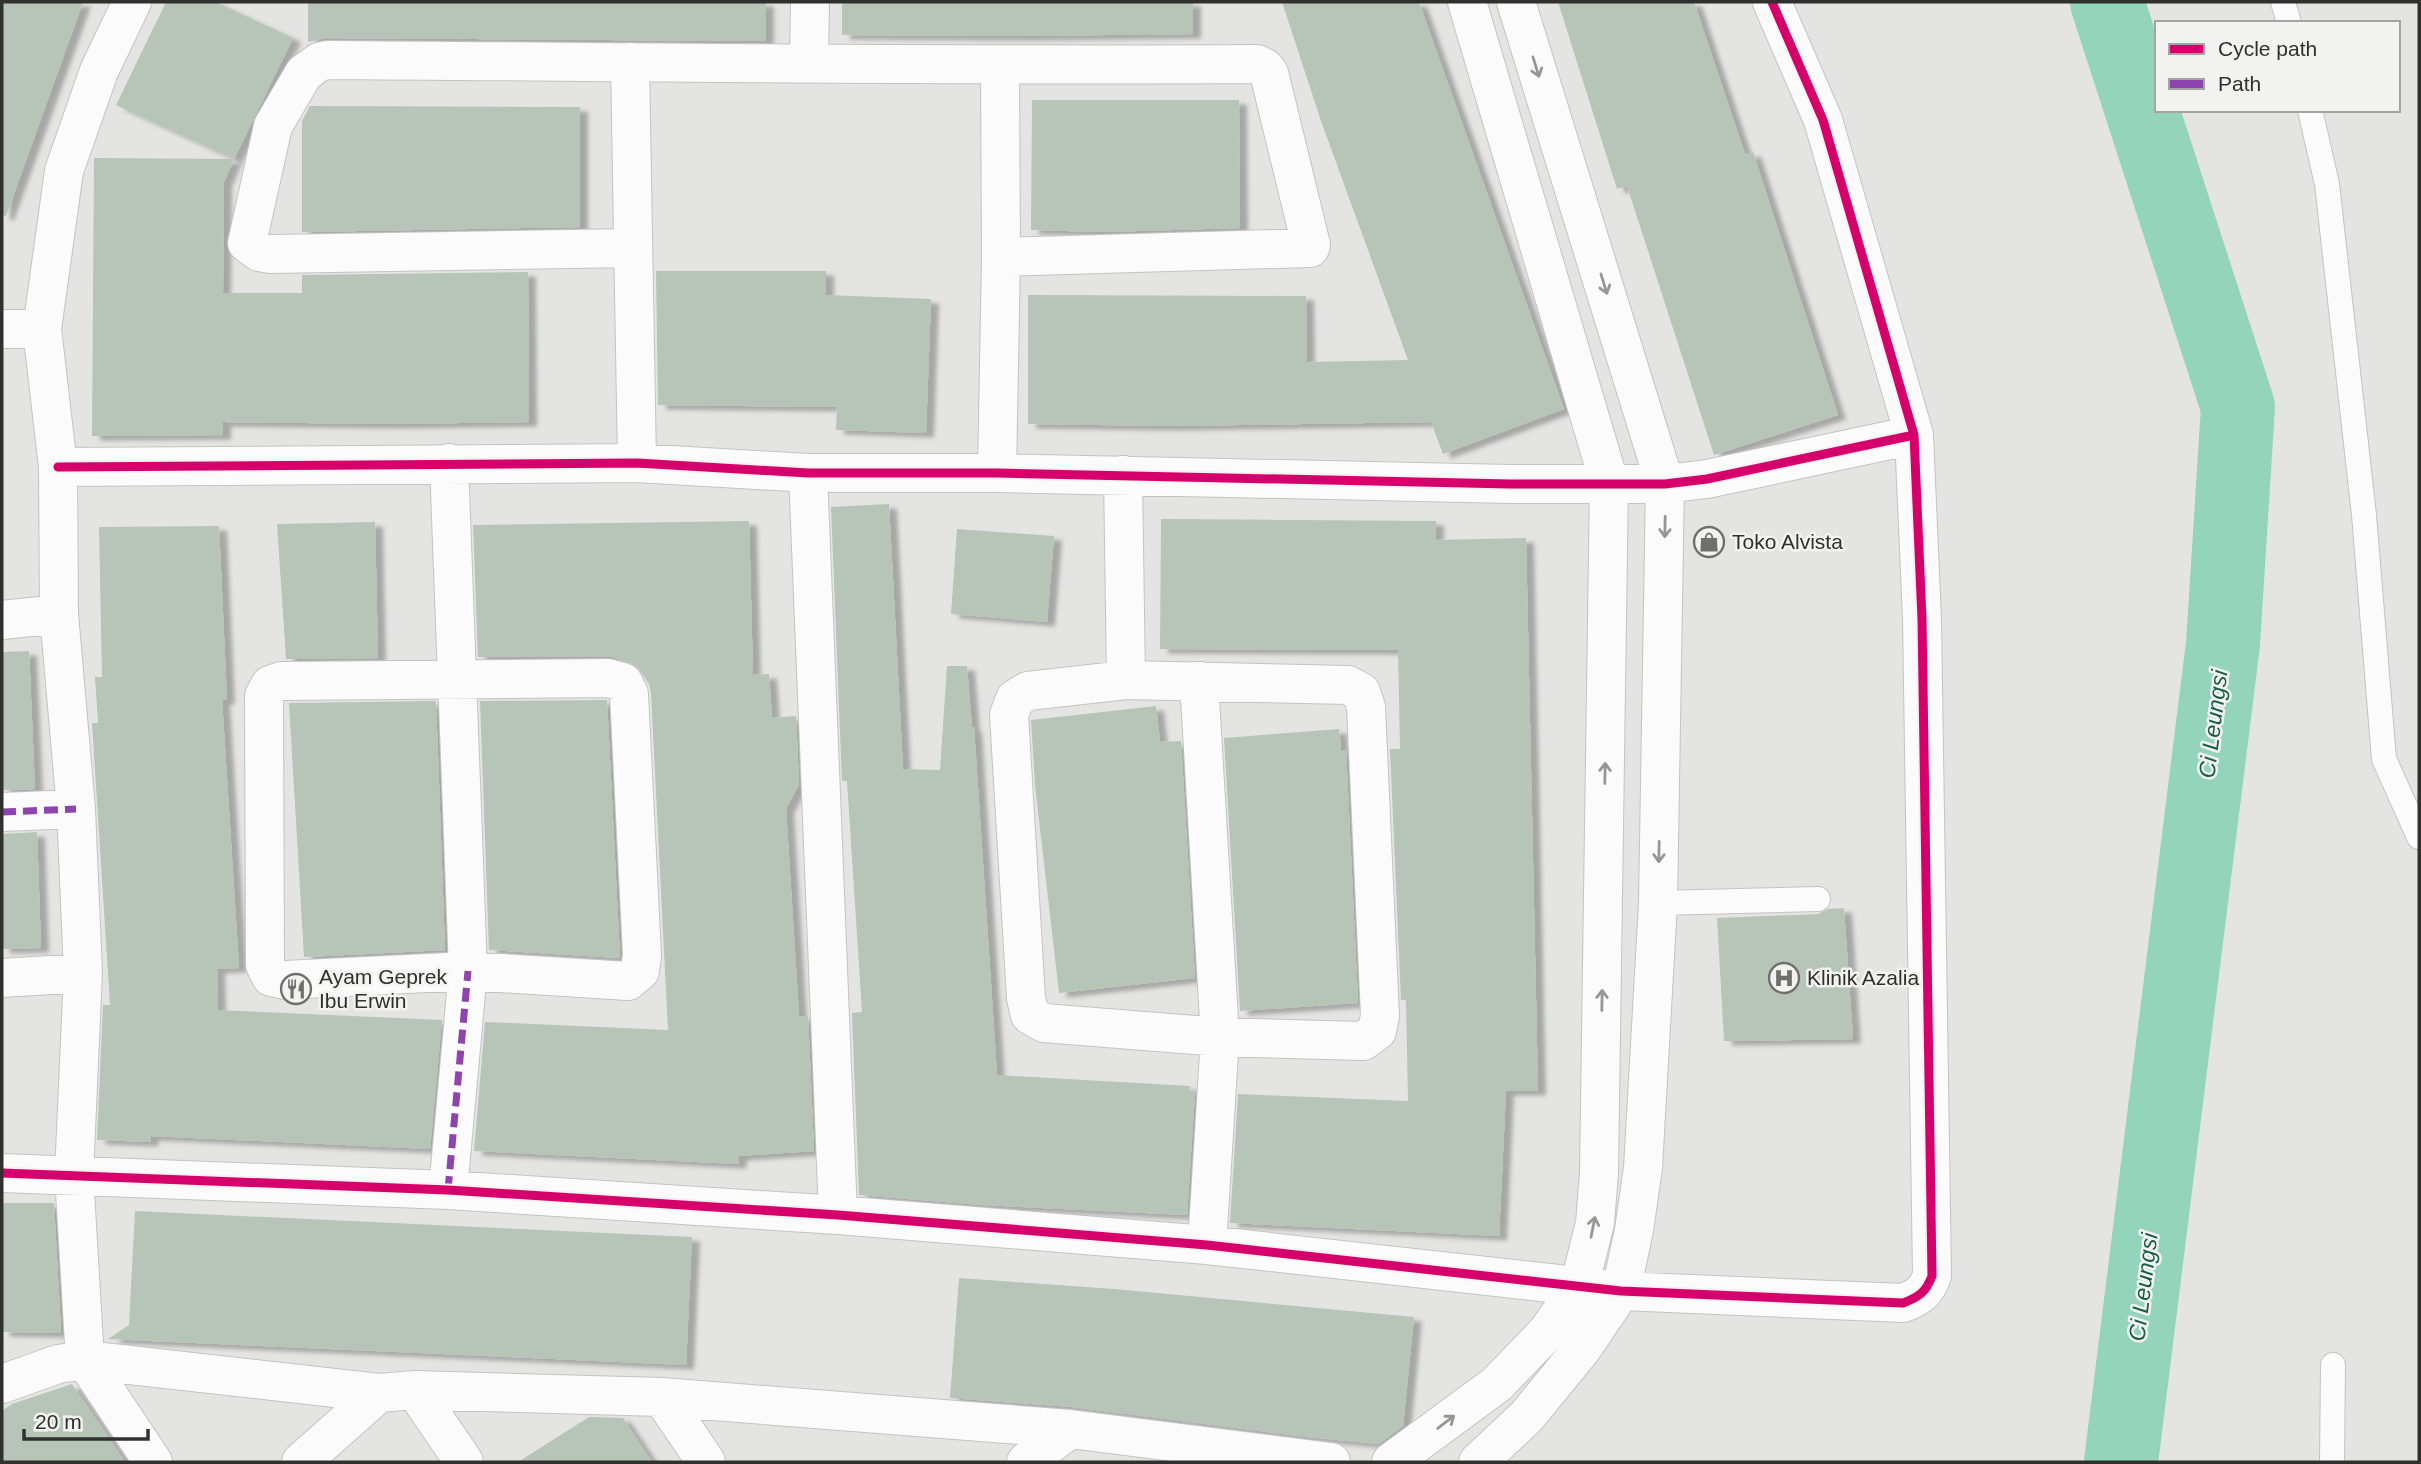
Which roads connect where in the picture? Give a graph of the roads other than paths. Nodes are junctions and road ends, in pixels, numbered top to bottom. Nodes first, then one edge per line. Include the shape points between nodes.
1 (132, 2) edge
2 (810, 2) edge
3 (1467, 2) edge
4 (1516, 2) edge
5 (1772, 2) edge
6 (2284, 2) edge
7 (2288, 21) edge
8 (630, 62) junction
9 (810, 62) junction
10 (1000, 65) junction
11 (2310, 112) edge
12 (632, 248) junction
13 (1001, 257) junction
14 (2, 329) edge
15 (42, 329) junction
16 (1914, 435) junction
17 (449, 463) junction
18 (636, 463) junction
19 (58, 467) junction
20 (808, 473) junction
21 (997, 473) junction
22 (1123, 475) junction
23 (1609, 482) junction
24 (1665, 484) junction
25 (59, 614) junction
26 (2, 620) edge
27 (1126, 680) junction
28 (457, 681) junction
29 (1199, 681) junction
30 (76, 809) junction
31 (2, 812) edge
32 (2419, 837) edge
33 (1818, 898) dead end
34 (1658, 903) junction
35 (468, 971) junction
36 (83, 973) junction
37 (2, 978) edge
38 (1220, 1037) junction
39 (2, 1173) edge
40 (74, 1175) junction
41 (448, 1190) junction
42 (838, 1215) junction
43 (1207, 1245) junction
44 (1579, 1287) junction
45 (1621, 1292) junction
46 (85, 1360) junction
47 (2333, 1365) dead end
48 (2, 1384) edge
49 (397, 1391) junction
50 (662, 1397) junction
51 (1070, 1429) junction
52 (153, 1462) edge
53 (301, 1462) edge
54 (464, 1462) edge
55 (706, 1462) edge
56 (1026, 1462) edge
57 (1331, 1462) edge
58 (1391, 1462) edge
59 (1478, 1462) edge
60 (2332, 1462) edge

1 - 15 street via 99,71 64,172
2 - 9 street
3 - 23 street
4 -> 24 street
5 - 16 street via 1823,120
6 - 7 lane
8 - 9 street
8 - 12 street
8 - 12 street via 319,62 304,73 274,126 247,243 271,254
9 - 10 street
10 - 13 street
10 - 13 street via 1257,64 1265,68 1311,245 1308,249
11 - 32 lane via 2327,184 2364,515 2384,759
12 - 18 street
13 - 21 street
14 - 15 street
15 - 19 street
16 - 24 street
16 - 45 street via 1922,619 1932,1276 1927,1290 1903,1303
17 - 18 street
17 - 19 street
17 - 28 street
18 - 20 street
19 - 25 street
20 - 21 street
20 - 42 street
21 - 22 street
22 - 23 street
22 - 27 street
23 - 24 street
44 -> 23 street via 1595,1223 1599,1172
24 -> 34 street
25 - 26 street
25 - 30 street
27 - 29 street
27 - 38 street via 1028,691 1015,699 1009,715 1030,1015 1044,1023
28 - 35 street
28 - 35 street via 608,678 623,682 629,694 642,955 640,971 628,981
28 - 35 street via 281,681 270,685 264,696 265,965 271,977 285,980
29 - 38 street
29 - 38 street via 1348,685 1361,692 1366,707 1380,1016 1377,1031 1363,1041
30 - 31 street
30 - 36 street
33 - 34 lane
34 - 45 street via 1643,1168
35 - 41 street
36 - 37 street
36 - 40 street
38 - 43 street
39 - 40 street
40 - 41 street
40 - 46 street
41 - 42 street
42 - 43 street
43 - 44 street
44 - 45 street
58 -> 44 street via 1497,1384 1546,1332
45 - 59 street via 1535,1406
46 - 48 street via 58,1364
46 - 49 street
46 - 52 street
47 - 60 lane
49 - 50 street
49 - 53 street
49 - 54 street
50 - 51 street
50 - 55 street
51 - 56 street
51 - 57 street

